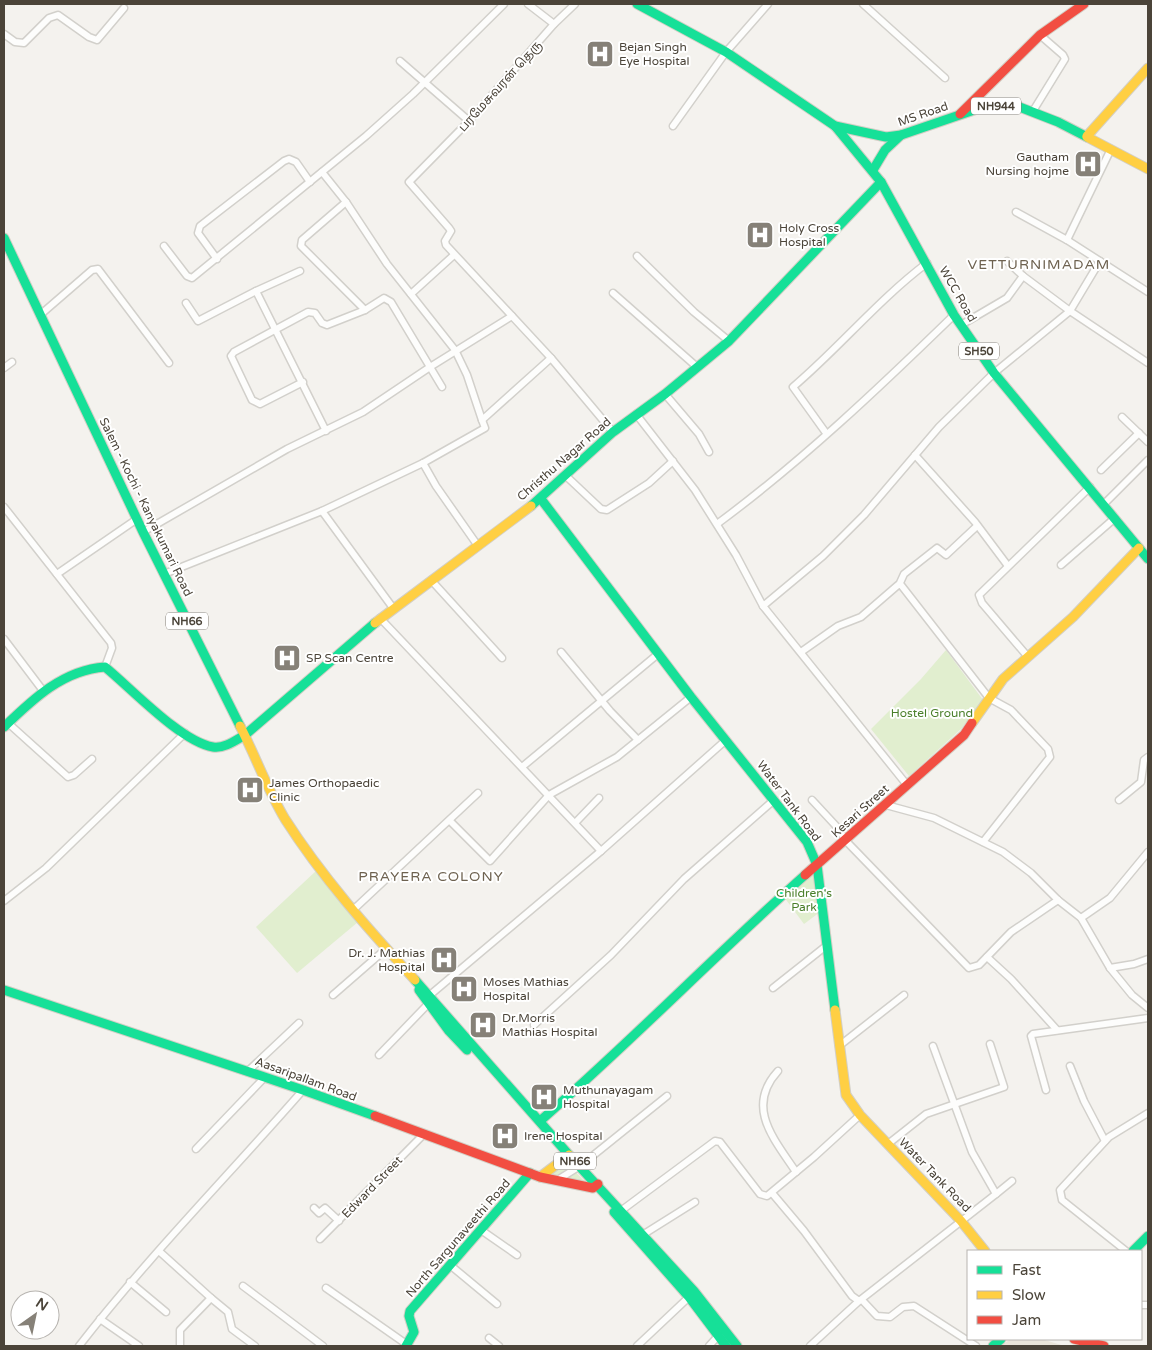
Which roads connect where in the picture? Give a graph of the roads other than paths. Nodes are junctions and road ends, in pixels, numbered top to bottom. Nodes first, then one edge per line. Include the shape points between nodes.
1 (504, 4) edge
2 (528, 4) edge
3 (575, 4) edge
4 (637, 4) edge
5 (768, 4) edge
6 (863, 4) edge
7 (1084, 4) edge
8 (124, 8) dead end
9 (554, 24) junction
10 (4, 34) edge
11 (1040, 35) junction
12 (726, 52) junction
13 (400, 61) dead end
14 (1148, 68) edge
15 (945, 78) dead end
16 (424, 83) junction
17 (1033, 111) junction
18 (960, 114) junction
19 (469, 121) junction
20 (673, 126) dead end
21 (835, 126) junction
22 (901, 135) junction
23 (1087, 136) junction
24 (1111, 149) junction
25 (1148, 169) edge
26 (872, 170) junction
27 (322, 172) junction
28 (310, 182) junction
29 (881, 182) junction
30 (346, 202) junction
31 (1016, 212) dead end
32 (4, 238) edge
33 (1067, 240) junction
34 (164, 246) dead end
35 (454, 255) junction
36 (637, 256) dead end
37 (216, 259) junction
38 (1007, 261) dead end
39 (1100, 261) junction
40 (927, 263) junction
41 (300, 271) dead end
42 (1023, 276) junction
43 (256, 291) junction
44 (613, 292) dead end
45 (1148, 292) edge
46 (411, 294) junction
47 (186, 302) dead end
48 (365, 310) junction
49 (1070, 312) junction
50 (40, 315) junction
51 (954, 315) junction
52 (512, 316) junction
53 (961, 325) junction
54 (277, 330) junction
55 (729, 341) junction
56 (456, 350) junction
57 (551, 358) junction
58 (12, 362) dead end
59 (1148, 362) edge
60 (168, 363) dead end
61 (430, 367) junction
62 (697, 367) junction
63 (4, 368) edge
64 (994, 373) junction
65 (303, 382) junction
66 (442, 387) dead end
67 (665, 394) junction
68 (636, 414) junction
69 (1122, 417) dead end
70 (482, 420) junction
71 (326, 431) junction
72 (613, 432) junction
73 (826, 433) junction
74 (1139, 433) junction
75 (1148, 442) edge
76 (710, 452) dead end
77 (915, 455) junction
78 (1148, 460) edge
79 (673, 461) junction
80 (423, 464) junction
81 (1101, 470) dead end
82 (566, 475) junction
83 (1090, 488) junction
84 (541, 499) junction
85 (1104, 504) junction
86 (4, 507) edge
87 (322, 511) junction
88 (1115, 518) junction
89 (137, 519) junction
90 (717, 524) junction
91 (977, 526) junction
92 (143, 532) junction
93 (478, 546) junction
94 (1139, 548) junction
95 (1148, 559) edge
96 (1061, 565) dead end
97 (1008, 566) junction
98 (57, 574) junction
99 (164, 574) junction
100 (431, 580) junction
101 (899, 585) junction
102 (763, 606) junction
103 (394, 608) junction
104 (380, 618) junction
105 (4, 639) edge
106 (561, 652) dead end
107 (801, 652) junction
108 (658, 654) junction
109 (1028, 656) junction
110 (502, 658) dead end
111 (105, 667) junction
112 (44, 692) junction
113 (691, 697) junction
114 (989, 698) junction
115 (601, 701) junction
116 (6, 725) edge
117 (186, 733) junction
118 (245, 735) junction
119 (638, 740) junction
120 (726, 740) junction
121 (1148, 757) edge
122 (92, 759) dead end
123 (522, 767) junction
124 (907, 786) junction
125 (478, 793) dead end
126 (549, 796) junction
127 (598, 798) dead end
128 (774, 800) junction
129 (812, 800) dead end
130 (1119, 800) dead end
131 (886, 805) junction
132 (450, 821) junction
133 (576, 822) junction
134 (846, 841) junction
135 (983, 842) junction
136 (601, 851) junction
137 (1148, 852) edge
138 (817, 865) junction
139 (1058, 900) junction
140 (4, 901) edge
141 (353, 910) junction
142 (1081, 918) junction
143 (826, 946) junction
144 (387, 948) junction
145 (987, 957) junction
146 (1148, 959) edge
147 (1110, 968) junction
148 (773, 988) dead end
149 (4, 990) edge
150 (333, 994) dead end
151 (904, 995) dead end
152 (429, 999) junction
153 (1148, 1008) edge
154 (1148, 1018) edge
155 (299, 1023) dead end
156 (534, 1025) dead end
157 (1056, 1030) junction
158 (990, 1044) dead end
159 (839, 1046) junction
160 (932, 1046) dead end
161 (379, 1055) dead end
162 (1070, 1066) dead end
163 (778, 1071) dead end
164 (248, 1072) junction
165 (264, 1077) junction
166 (303, 1090) junction
167 (1046, 1090) dead end
168 (667, 1096) dead end
169 (953, 1104) junction
170 (1148, 1113) edge
171 (860, 1115) junction
172 (540, 1121) junction
173 (423, 1135) junction
174 (1105, 1141) junction
175 (888, 1144) junction
176 (196, 1149) dead end
177 (567, 1157) junction
178 (577, 1167) junction
179 (796, 1172) junction
180 (530, 1173) junction
181 (540, 1176) junction
182 (558, 1179) junction
183 (1012, 1181) dead end
184 (595, 1186) junction
185 (772, 1193) junction
186 (996, 1194) junction
187 (695, 1202) dead end
188 (314, 1208) dead end
189 (622, 1210) junction
190 (339, 1221) junction
191 (961, 1221) junction
192 (481, 1230) junction
193 (644, 1234) junction
194 (1148, 1236) edge
195 (320, 1239) dead end
196 (985, 1250) edge
197 (1125, 1250) edge
198 (1134, 1250) edge
199 (160, 1252) junction
200 (517, 1255) dead end
201 (450, 1265) junction
202 (130, 1282) junction
203 (243, 1286) dead end
204 (326, 1288) dead end
205 (689, 1297) junction
206 (211, 1298) junction
207 (860, 1301) junction
208 (497, 1304) dead end
209 (166, 1312) dead end
210 (707, 1314) junction
211 (100, 1319) junction
212 (718, 1336) junction
213 (489, 1338) dead end
214 (1078, 1340) edge
215 (1090, 1340) edge
216 (79, 1346) edge
217 (139, 1346) edge
218 (180, 1346) edge
219 (255, 1346) edge
220 (323, 1346) edge
221 (407, 1346) edge
222 (500, 1346) edge
223 (637, 1346) edge
224 (709, 1346) edge
225 (726, 1346) edge
226 (737, 1346) edge
227 (810, 1346) edge
228 (976, 1346) edge
229 (1105, 1346) edge

1 - 16 street
2 - 9 street
3 - 9 street, பரமேசுவரன் தெரு
4 - 12 main road, MS Road / NH944
5 - 12 street
6 - 15 street
7 - 11 main road
8 - 10 street via 97,40 58,15 49,18 24,43 15,42
9 - 19 street, பரமேசுவரன் தெரு
11 - 17 street via 1065,58
11 - 18 main road
12 - 20 street
12 - 21 main road, MS Road / NH944
13 - 16 street
14 - 23 main road
16 - 19 street
16 - 27 street
17 - 18 main road, MS Road / NH944 via 1017,106 999,106
17 - 23 main road, MS Road / NH944
18 - 22 main road, MS Road / NH944
19 - 35 street, பரமேசுவரன் தெரு via 409,182 449,228 451,232 445,241
21 - 22 main road, MS Road / NH944 via 886,137
21 - 26 main road, WCC Road / SH50
22 - 26 main road via 885,150
23 - 24 main road, MS Road / NH944
24 - 25 main road, MS Road / NH944
24 - 33 street
26 - 29 main road, WCC Road / SH50
27 - 28 street
27 - 30 street
28 - 37 street
28 - 37 street via 296,162 289,159 200,226 198,233
29 - 40 main road, WCC Road / SH50
29 - 55 main road, Christhu Nagar Road
30 - 46 street
30 - 48 street via 302,240 302,246
31 - 33 street
32 - 50 main road, Salem - Kochi - Kanyakumari Road / NH66
33 - 39 street
34 - 37 street via 191,278
35 - 46 street
35 - 52 street
36 - 55 street
38 - 42 street
39 - 45 street
39 - 49 street
40 - 51 main road, WCC Road / SH50
40 - 73 street via 904,280 793,387
41 - 43 street
42 - 49 street
42 - 53 street via 1007,298
43 - 47 street via 198,321
43 - 54 street
44 - 62 street
46 - 56 street
48 - 54 street via 327,325 315,313 308,312
48 - 61 street via 384,298 389,299
49 - 59 street
49 - 64 street
50 - 60 street via 92,270 98,269
50 - 89 main road, Salem - Kochi - Kanyakumari Road / NH66
51 - 53 main road, WCC Road / SH50
51 - 73 street
52 - 56 street
52 - 57 street
53 - 64 main road, WCC Road / SH50
54 - 65 street
54 - 65 street via 234,352 232,359 240,376 252,400 260,404
55 - 62 main road, Christhu Nagar Road
56 - 61 street
56 - 70 street
57 - 70 street
57 - 72 street
58 - 63 street
61 - 66 street
61 - 71 street via 363,412
62 - 67 main road, Christhu Nagar Road
64 - 77 street
64 - 83 main road, WCC Road / SH50
65 - 71 street
67 - 68 main road, Christhu Nagar Road
67 - 76 street
68 - 72 main road, Christhu Nagar Road
68 - 79 street
69 - 74 street
70 - 80 street via 486,428
71 - 92 street via 287,449
72 - 82 main road, Christhu Nagar Road
73 - 90 street via 771,484
74 - 75 street
74 - 81 street
77 - 91 street
77 - 102 street via 858,522
78 - 85 street
79 - 82 street via 649,483 607,510 601,509
79 - 90 street
80 - 87 street
80 - 93 street
82 - 84 main road, Christhu Nagar Road
83 - 85 main road, WCC Road / SH50
83 - 97 street
84 - 93 main road, Christhu Nagar Road
84 - 108 main road, Water Tank Road
85 - 88 main road, WCC Road / SH50
86 - 98 street
87 - 99 street
87 - 103 street
88 - 94 main road, WCC Road / SH50
88 - 96 street
89 - 92 main road, Salem - Kochi - Kanyakumari Road / NH66
89 - 98 street
90 - 102 street
91 - 97 street
91 - 101 street via 946,555 937,548 904,574
92 - 99 main road, Salem - Kochi - Kanyakumari Road / NH66
93 - 100 main road, Christhu Nagar Road
94 - 95 main road, WCC Road / SH50
94 - 109 main road, Kesari Street via 1073,617
97 - 109 street via 979,597
98 - 111 street via 112,643
99 - 118 main road, Salem - Kochi - Kanyakumari Road / NH66
100 - 103 main road, Christhu Nagar Road
100 - 110 street
101 - 107 street via 861,617 838,626
101 - 114 street
102 - 107 street
103 - 104 main road, Christhu Nagar Road
104 - 118 main road, Christhu Nagar Road
104 - 123 street
105 - 112 street
106 - 115 street
107 - 124 street
108 - 113 main road, Water Tank Road
108 - 115 street
109 - 114 main road, Kesari Street via 1003,679
111 - 112 main road via 77,671
111 - 117 main road, Christhu Nagar Road
112 - 116 main road
113 - 119 street
113 - 120 main road, Water Tank Road
114 - 124 main road, Kesari Street via 964,735
114 - 135 street via 1011,710 1048,749 1050,757
115 - 119 street
115 - 123 street
116 - 122 street via 68,777 74,776
117 - 118 main road, Christhu Nagar Road via 210,746 222,746
117 - 140 street via 46,868
118 - 141 main road, Salem - Kochi - Kanyakumari Road / NH66 via 279,811 298,841
119 - 126 street
120 - 128 main road, Water Tank Road
120 - 136 street
121 - 130 street via 1144,760 1141,782
123 - 126 street
124 - 131 main road, Kesari Street
125 - 132 street
126 - 132 street via 490,861
126 - 133 street
127 - 133 street
128 - 138 main road, Water Tank Road via 807,842
128 - 156 street via 684,879 611,955
129 - 134 street
131 - 134 main road, Kesari Street
131 - 135 street via 934,818
132 - 141 street
133 - 136 street
134 - 138 main road, Kesari Street
134 - 145 street via 965,967 976,968
135 - 139 street via 1003,852
136 - 152 street
137 - 142 street via 1110,898
138 - 143 main road, Water Tank Road
138 - 172 main road, Kesari Street via 734,938 599,1070
139 - 142 street
139 - 145 street via 1011,932
141 - 144 main road, Salem - Kochi - Kanyakumari Road / NH66
142 - 147 street
143 - 148 street
143 - 159 main road, Water Tank Road
144 - 150 street
144 - 152 main road, Salem - Kochi - Kanyakumari Road / NH66
145 - 157 street
146 - 147 street
147 - 153 street
149 - 164 main road, Aasaripallam Road
151 - 159 street
152 - 161 street
152 - 172 main road, Salem - Kochi - Kanyakumari Road / NH66
152 - 177 main road, Salem - Kochi - Kanyakumari Road / NH66
154 - 157 street
155 - 164 street
157 - 167 street via 1031,1036
158 - 169 street via 1004,1087
159 - 171 main road, Water Tank Road via 846,1095
160 - 169 street
162 - 174 street
163 - 179 street via 766,1085 763,1112 773,1136
164 - 165 main road, Aasaripallam Road
165 - 166 main road, Aasaripallam Road
165 - 176 street
166 - 173 main road, Aasaripallam Road
166 - 199 street
168 - 178 street
169 - 175 street via 926,1114
169 - 186 street via 972,1152
170 - 174 street
171 - 175 main road, Water Tank Road
171 - 179 street
172 - 177 main road, Salem - Kochi - Kanyakumari Road / NH66
173 - 180 main road, Aasaripallam Road
173 - 190 street, Edward Street
174 - 197 street via 1061,1188 1060,1196
175 - 191 main road, Water Tank Road
177 - 178 main road, Salem - Kochi - Kanyakumari Road / NH66
177 - 181 main road
178 - 182 street
178 - 184 main road, Salem - Kochi - Kanyakumari Road / NH66
179 - 185 street
180 - 181 main road, Aasaripallam Road
180 - 192 main road, North Sargunaveethi Road
181 - 182 main road, Aasaripallam Road
182 - 184 main road, Aasaripallam Road
183 - 186 street
184 - 189 main road, Salem - Kochi - Kanyakumari Road / NH66
184 - 205 main road, Salem - Kochi - Kanyakumari Road / NH66
185 - 189 street via 760,1194 720,1142 715,1140
185 - 207 street via 852,1296
186 - 191 street
187 - 193 street
188 - 190 street via 318,1213 325,1208
189 - 193 main road, Salem - Kochi - Kanyakumari Road / NH66
190 - 195 street, Edward Street
191 - 196 main road, Water Tank Road
191 - 207 street
192 - 200 street
192 - 201 main road, North Sargunaveethi Road
193 - 210 main road, Salem - Kochi - Kanyakumari Road / NH66
194 - 198 main road
199 - 202 street
199 - 206 street
201 - 208 street
201 - 221 main road, North Sargunaveethi Road via 410,1311 415,1330
202 - 209 street
202 - 211 street
203 - 220 street
204 - 221 street
205 - 210 main road, Salem - Kochi - Kanyakumari Road / NH66
205 - 223 street
206 - 218 street via 180,1330
206 - 219 street via 228,1312 232,1329
207 - 227 street
207 - 228 street via 877,1316 890,1317 903,1307 914,1306
210 - 212 main road, Salem - Kochi - Kanyakumari Road / NH66
210 - 226 main road, Salem - Kochi - Kanyakumari Road / NH66
211 - 216 street
211 - 217 street
212 - 224 street
212 - 225 main road, Salem - Kochi - Kanyakumari Road / NH66
213 - 222 street
214 - 229 main road
215 - 229 main road

